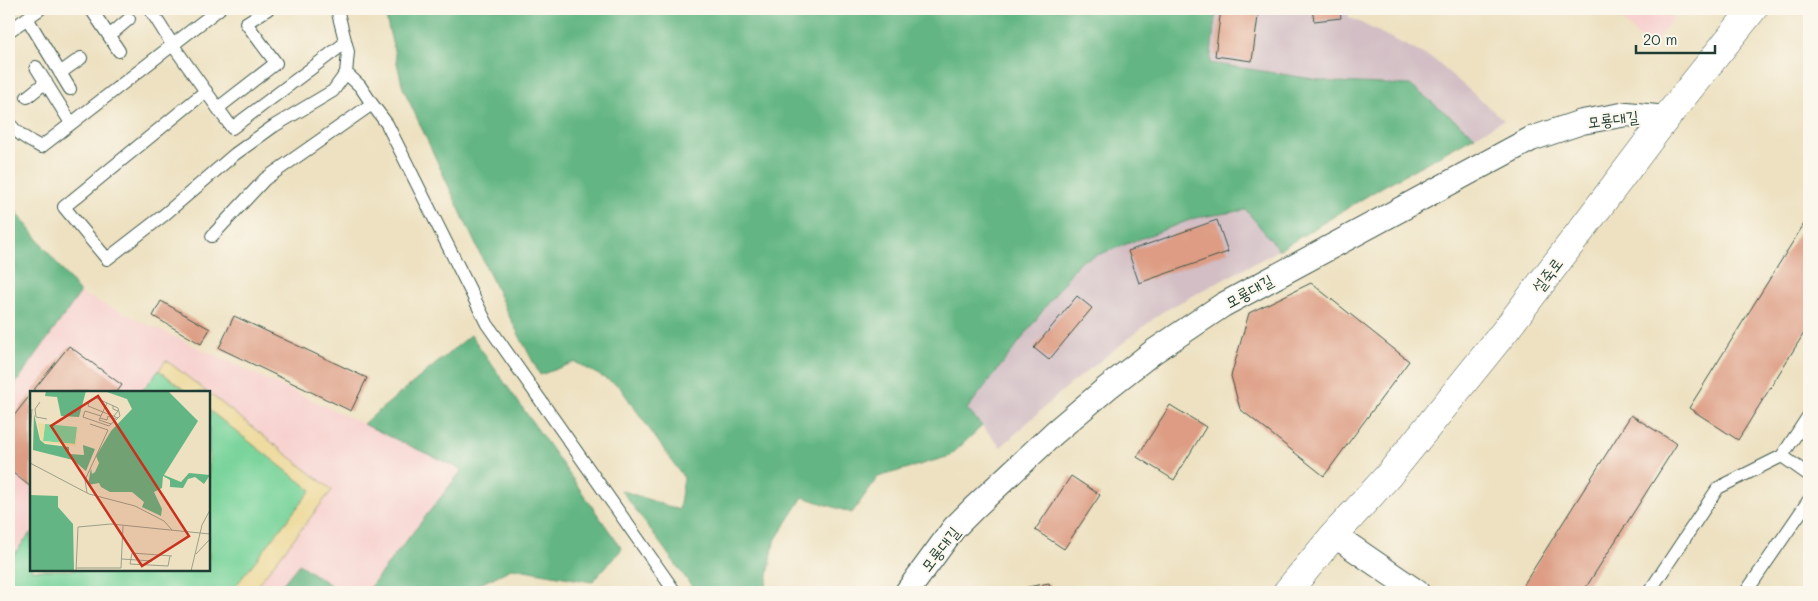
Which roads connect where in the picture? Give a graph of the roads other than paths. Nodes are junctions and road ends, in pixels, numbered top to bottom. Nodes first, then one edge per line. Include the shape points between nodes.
1 (40, 9) edge
2 (91, 9) edge
3 (150, 9) edge
4 (219, 9) edge
5 (268, 9) edge
6 (337, 9) edge
7 (1753, 9) edge
8 (27, 18) junction
9 (129, 19) dead end
10 (9, 31) edge
11 (108, 36) junction
12 (345, 43) junction
13 (172, 44) junction
14 (119, 51) dead end
15 (81, 58) dead end
16 (36, 67) dead end
17 (346, 73) junction
18 (60, 74) junction
19 (46, 82) junction
20 (70, 89) dead end
21 (206, 91) junction
22 (27, 97) dead end
23 (372, 104) junction
24 (218, 108) junction
25 (1666, 118) junction
26 (9, 123) edge
27 (71, 123) junction
28 (212, 236) dead end
29 (1809, 415) edge
30 (1782, 456) junction
31 (1809, 475) edge
32 (1809, 500) edge
33 (1334, 535) junction
34 (675, 592) edge
35 (907, 592) edge
36 (1287, 592) edge
37 (1417, 592) edge
38 (1649, 592) edge
39 (1746, 592) edge

1 - 8 lane
2 - 11 lane
3 - 13 lane
4 - 13 lane
5 - 24 lane via 246,23 276,63
6 - 12 lane
7 - 25 main road, 설죽로
8 - 10 lane
8 - 18 lane
9 - 11 lane
11 - 14 lane
12 - 17 lane via 348,52
12 - 24 lane via 232,128
13 - 21 lane
13 - 27 lane
15 - 18 lane
16 - 19 lane
17 - 21 lane via 333,91 235,154 107,259 64,207
17 - 23 lane
18 - 20 lane
19 - 22 lane
19 - 27 lane
21 - 24 lane
23 - 28 lane via 265,179
23 - 34 lane via 388,124 487,324
25 - 33 main road, 설죽로 via 1504,331 1388,476
25 - 35 street, 모룡대길 via 1626,114 1582,122 1531,139 1224,305 1153,352 1054,433 954,528
26 - 27 lane via 41,147
29 - 30 lane
30 - 31 lane
30 - 38 lane via 1718,488
32 - 39 lane
33 - 36 main road, 설죽로
33 - 37 street

